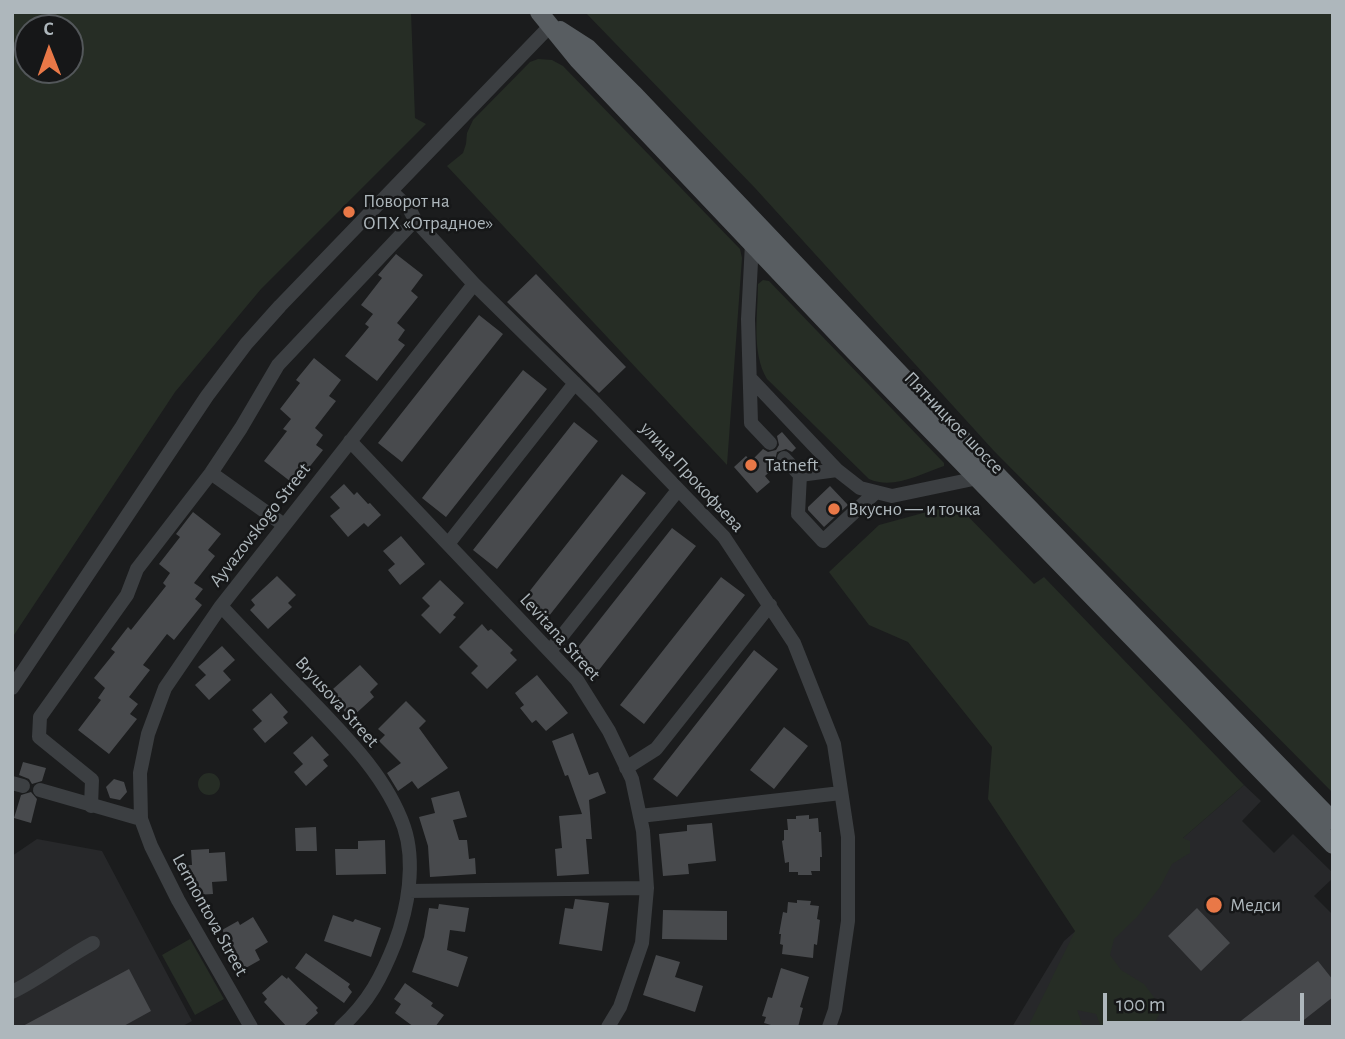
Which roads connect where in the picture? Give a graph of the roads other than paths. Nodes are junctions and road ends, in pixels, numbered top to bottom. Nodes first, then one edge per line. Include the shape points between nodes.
1 (545, 18) edge
2 (391, 191) junction
3 (415, 220) junction
4 (752, 243) junction
5 (474, 284) junction
6 (750, 378) junction
7 (575, 383) junction
8 (350, 441) junction
9 (770, 443) dead end
10 (784, 458) dead end
11 (837, 470) junction
12 (211, 473) junction
13 (800, 475) junction
14 (978, 478) junction
15 (678, 489) junction
16 (876, 492) junction
17 (284, 525) junction
18 (448, 544) junction
19 (771, 605) junction
20 (221, 606) junction
21 (550, 651) junction
22 (12, 688) edge
23 (626, 768) junction
24 (40, 790) dead end
25 (841, 793) junction
26 (91, 806) junction
27 (640, 816) junction
28 (141, 819) junction
29 (1333, 821) edge
30 (1333, 845) edge
31 (647, 888) junction
32 (408, 891) junction
33 (93, 943) dead end
34 (12, 992) edge
35 (251, 1027) edge
36 (341, 1027) edge
37 (608, 1027) edge
38 (829, 1027) edge

1 - 2 street
1 - 4 main road, Пятницкое шоссе via 578,60
1 - 29 main road, Пятницкое шоссе via 588,48 634,93
2 - 3 street, улица Прокофьева
2 - 22 street via 238,354
3 - 5 street, улица Прокофьева
3 - 12 street via 278,365
4 - 6 street
4 - 14 main road, Пятницкое шоссе
5 - 7 street, улица Прокофьева
5 - 8 street, Ayvazovskogo Street
6 - 9 street via 751,423
6 - 11 street
7 - 15 street, улица Прокофьева
7 - 18 street
8 - 17 street, Ayvazovskogo Street
8 - 18 street, Levitana Street
10 - 13 street
11 - 13 street
11 - 16 street via 860,488
12 - 17 street
12 - 26 street via 137,569 127,595 40,717 39,737 92,780
13 - 16 street via 798,514 823,541
14 - 16 street via 892,496
14 - 30 main road, Пятницкое шоссе
15 - 19 street, улица Прокофьева via 724,537
15 - 21 street
17 - 20 street, Ayvazovskogo Street
18 - 21 street, Levitana Street
19 - 23 street via 656,749
19 - 25 street, улица Прокофьева via 794,643 834,744
20 - 28 street, Ayvazovskogo Street via 165,688 140,773
20 - 32 street, Bryusova Street via 359,751 395,805 405,830
21 - 23 street, Levitana Street via 577,680
23 - 27 street, Levitana Street
24 - 26 street
25 - 27 street
25 - 38 street, улица Прокофьева via 848,837 848,921
26 - 28 street
27 - 31 street, Levitana Street
28 - 35 street, Lermontova Street via 178,900
31 - 32 street
31 - 37 street, Levitana Street via 642,943 620,1007
32 - 36 street, Bryusova Street via 402,923 382,977
33 - 34 street

